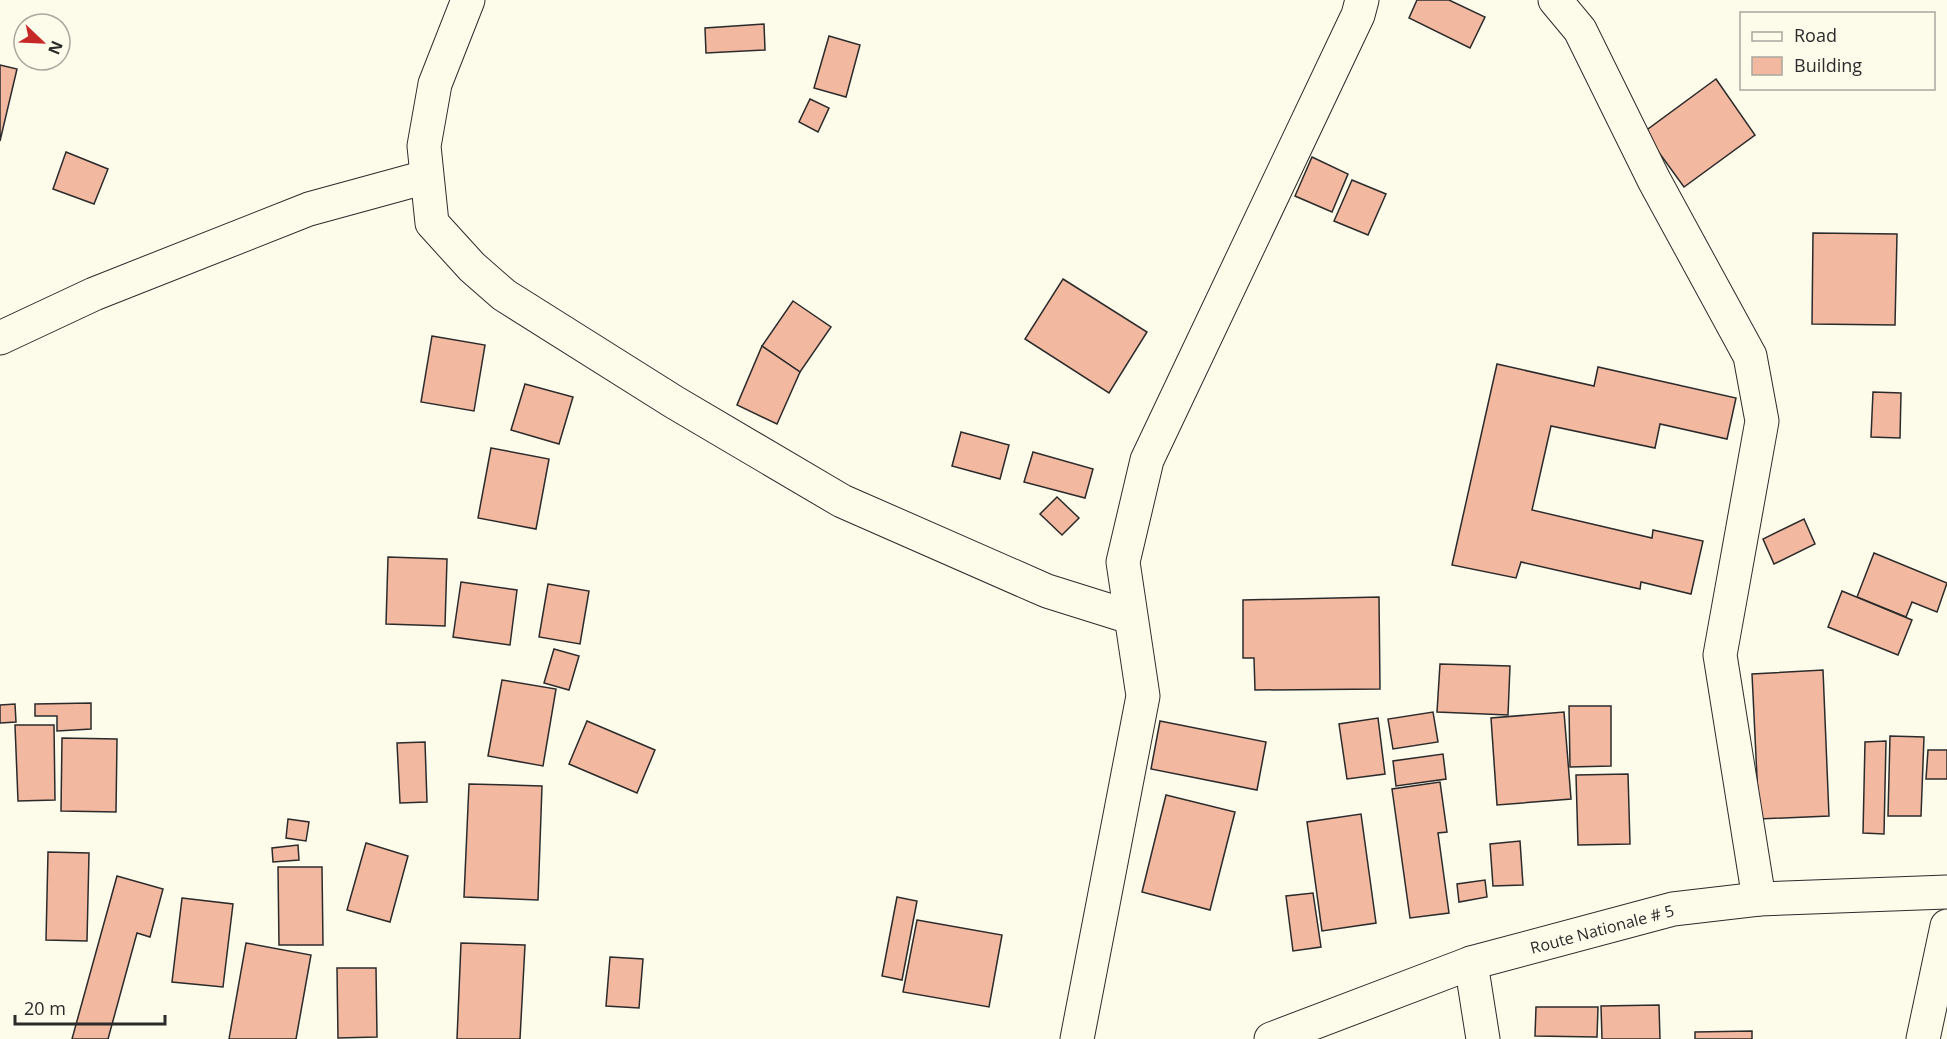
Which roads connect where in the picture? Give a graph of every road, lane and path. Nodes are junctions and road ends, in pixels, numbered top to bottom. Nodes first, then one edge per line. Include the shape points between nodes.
1 (468, 0) edge
2 (1362, 0) edge
3 (1555, 0) edge
4 (426, 177) junction
5 (0, 338) edge
6 (1130, 617) junction
7 (1947, 892) edge
8 (1759, 899) junction
9 (1947, 926) edge
10 (1471, 963) junction
11 (1077, 1039) edge
12 (1271, 1039) edge
13 (1483, 1039) edge
14 (1923, 1039) edge

1 - 4 street via 435,84 424,146
2 - 6 street via 1147,460 1123,562
3 - 8 street via 1580,30 1654,180 1750,356 1762,421 1720,655
4 - 5 street via 309,209 94,294
4 - 6 street via 432,223 472,267 504,295 674,402 842,501 1047,591
6 - 11 street via 1143,696
7 - 8 street, Route Nationale # 5
8 - 10 street, Route Nationale # 5 via 1672,909
9 - 14 street
10 - 12 street, Route Nationale # 5
10 - 13 street

